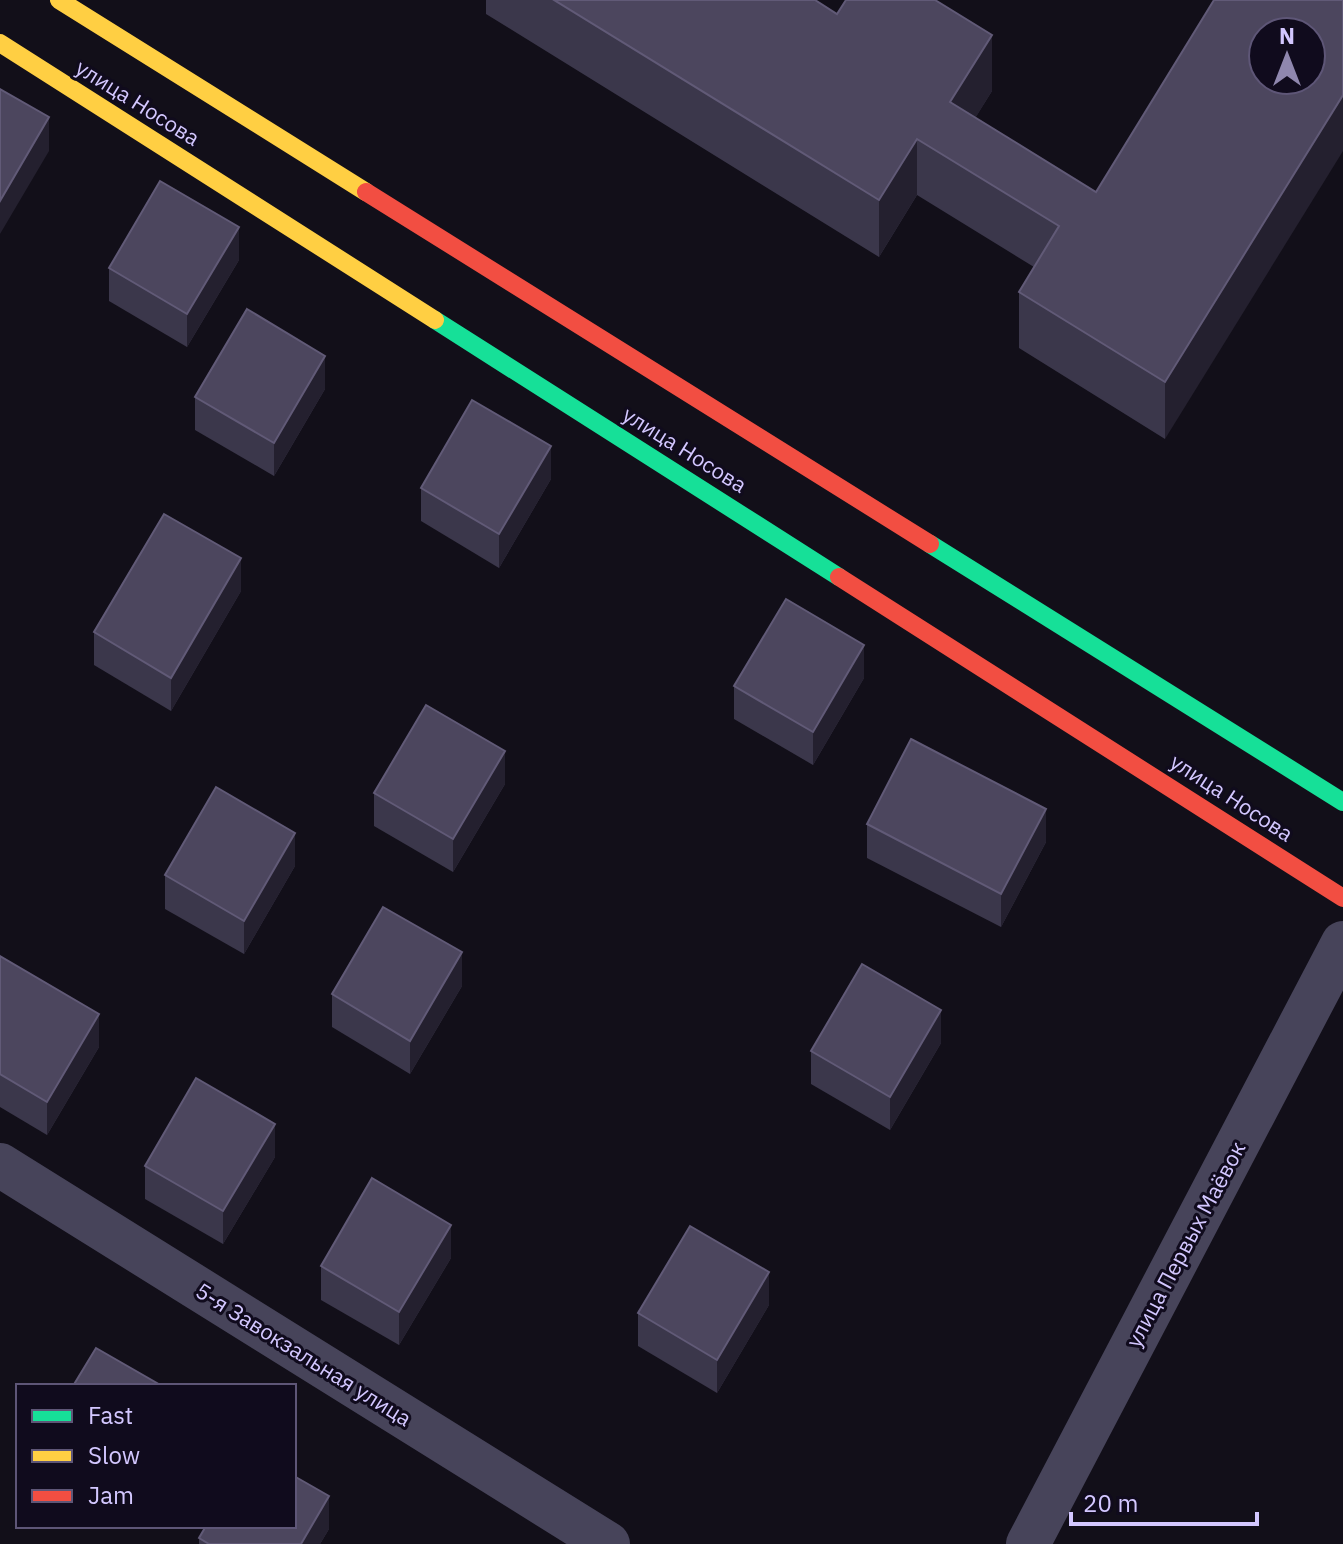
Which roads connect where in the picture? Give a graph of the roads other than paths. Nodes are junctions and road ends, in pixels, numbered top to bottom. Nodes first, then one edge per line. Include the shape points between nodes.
1 (59, 0) edge
2 (0, 43) edge
3 (1343, 802) edge
4 (1343, 898) edge
5 (1343, 943) edge
6 (0, 1165) edge
7 (608, 1544) edge
8 (1028, 1544) edge

1 - 3 main road, улица Носова
2 - 4 main road, улица Носова
5 - 8 street, улица Первых Маёвок
6 - 7 street, 5-я Завокзальная улица

